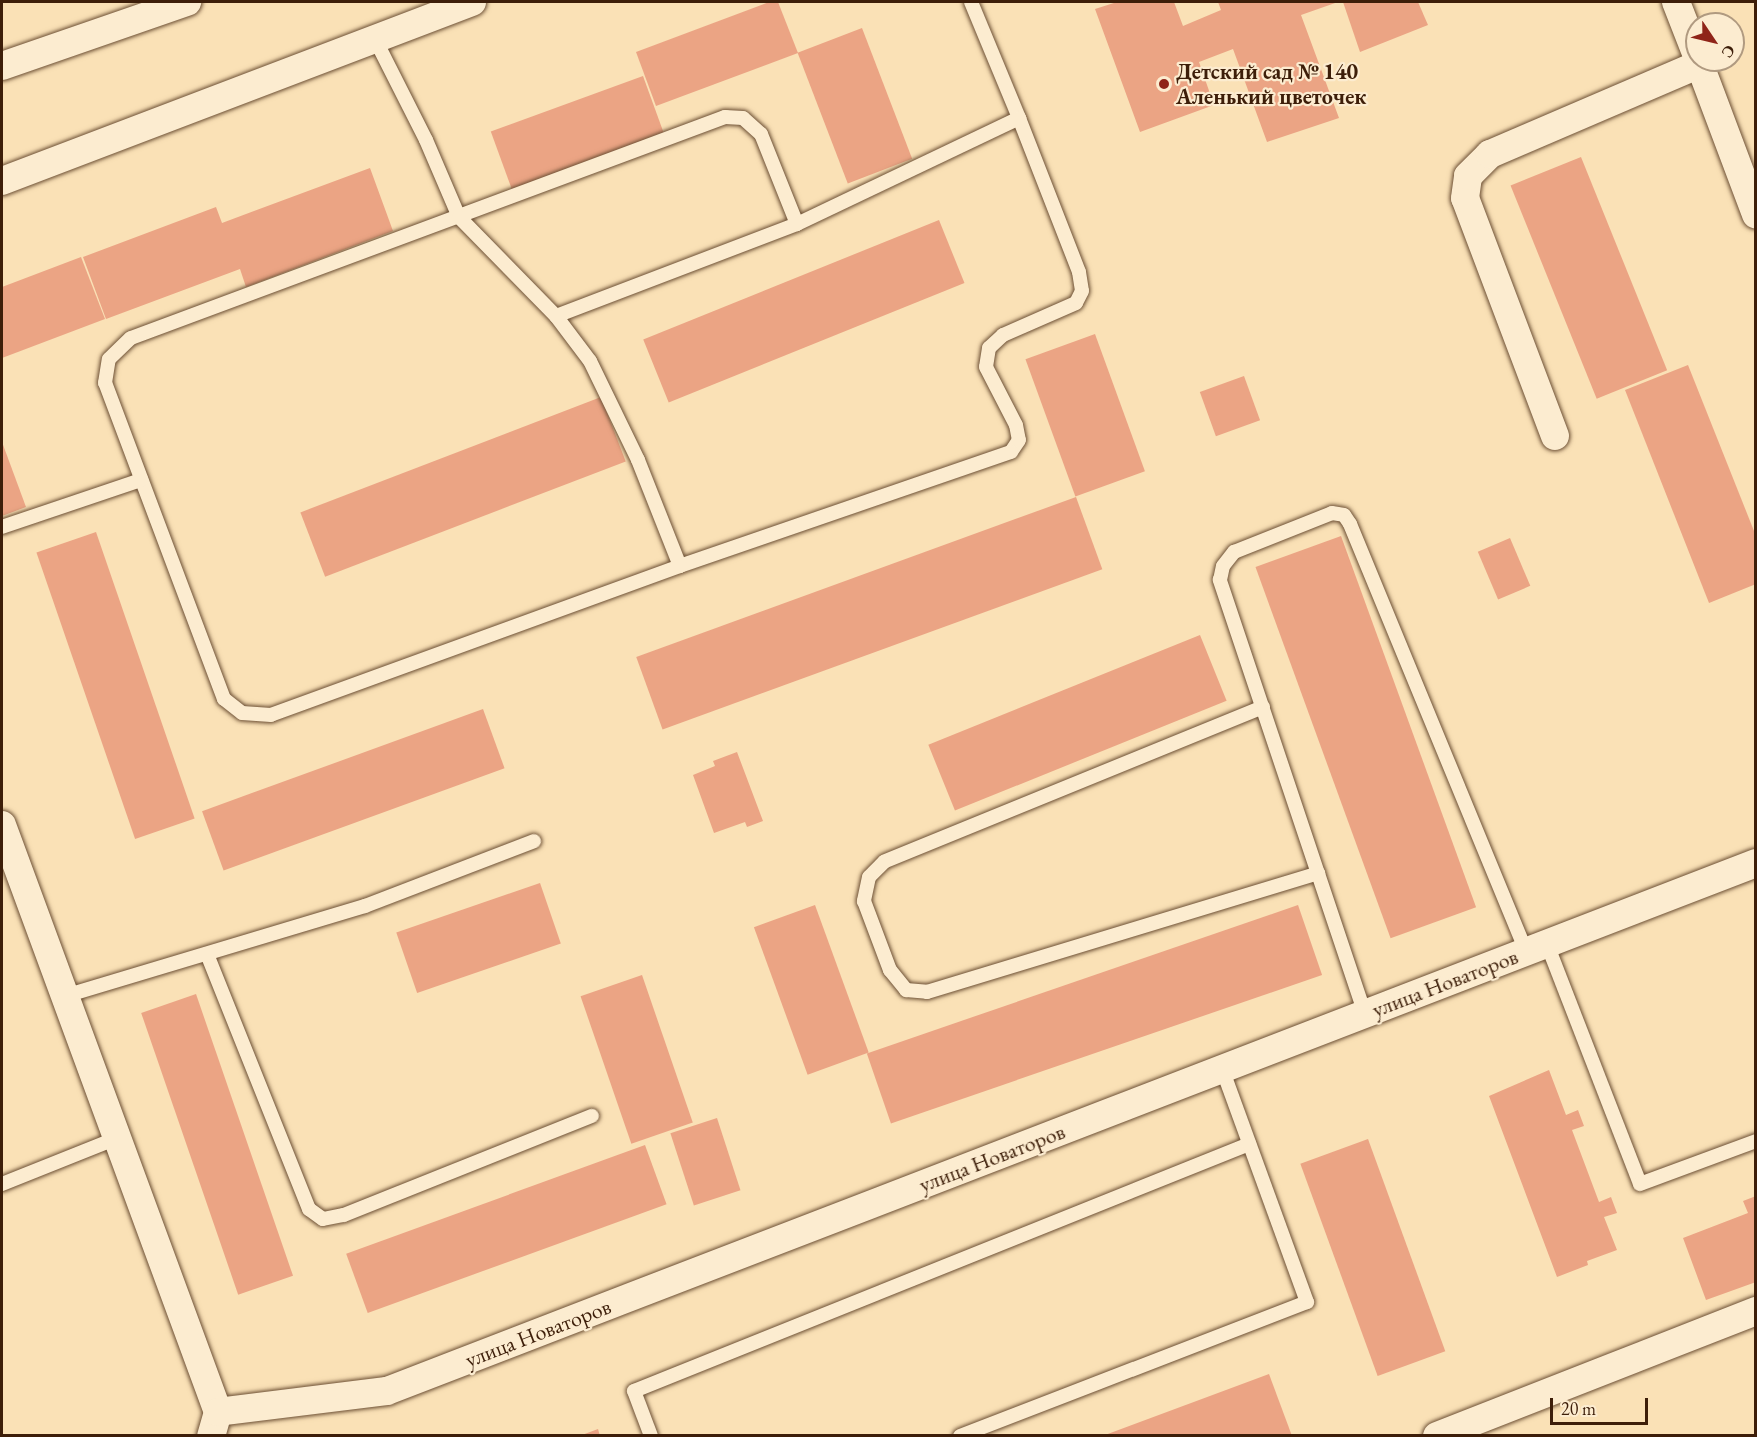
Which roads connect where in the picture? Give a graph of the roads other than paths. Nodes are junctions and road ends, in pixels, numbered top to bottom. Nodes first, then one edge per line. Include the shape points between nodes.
1 (187, 2) edge
2 (469, 2) edge
3 (971, 2) edge
4 (1676, 2) edge
5 (1685, 26) edge
6 (375, 39) junction
7 (2, 66) edge
8 (1685, 66) edge
9 (1702, 72) edge
10 (1019, 118) junction
11 (2, 181) edge
12 (1755, 214) edge
13 (459, 217) junction
14 (797, 224) junction
15 (556, 316) junction
16 (1555, 436) dead end
17 (141, 480) junction
18 (2, 527) edge
19 (680, 566) junction
20 (1263, 708) junction
21 (2, 825) edge
22 (534, 841) dead end
23 (1755, 863) edge
24 (1318, 873) junction
25 (1536, 948) junction
26 (207, 954) junction
27 (65, 996) junction
28 (1365, 1014) junction
29 (1222, 1069) junction
30 (592, 1116) dead end
31 (117, 1138) junction
32 (1755, 1141) edge
33 (1250, 1144) junction
34 (2, 1184) edge
35 (1755, 1311) edge
36 (214, 1424) edge
37 (651, 1436) edge
38 (960, 1436) edge
39 (1437, 1436) edge

1 - 7 street
2 - 6 street
3 - 10 lane
4 - 5 street
6 - 11 street
6 - 13 lane via 426,140
8 - 16 street via 1490,154 1468,176 1465,198
9 - 12 street
10 - 14 lane
10 - 19 lane via 1079,272 1082,291 1076,303 1003,335 989,348 986,367 1016,425 1019,440 1011,452
13 - 14 lane via 724,117 742,118 761,134
13 - 15 lane
13 - 17 lane via 130,338 109,359 105,383
14 - 15 lane
15 - 19 lane via 590,361 638,460
17 - 18 lane
17 - 19 lane via 224,699 242,713 271,715
20 - 24 lane
20 - 24 lane via 884,862 869,878 864,901 890,970 906,990 927,992
20 - 25 lane via 1220,580 1222,566 1234,552 1332,513 1344,515
21 - 27 street
22 - 26 lane via 365,906
23 - 25 street, улица Новаторов
24 - 28 lane
25 - 28 street, улица Новаторов
25 - 32 lane via 1640,1184
26 - 27 lane
26 - 30 lane via 309,1209 323,1219 344,1215
27 - 31 street
28 - 29 street, улица Новаторов
29 - 33 lane
29 - 36 street, улица Новаторов via 387,1391
31 - 34 lane
31 - 36 street
33 - 37 lane via 634,1391
33 - 38 lane via 1307,1302
35 - 39 street

